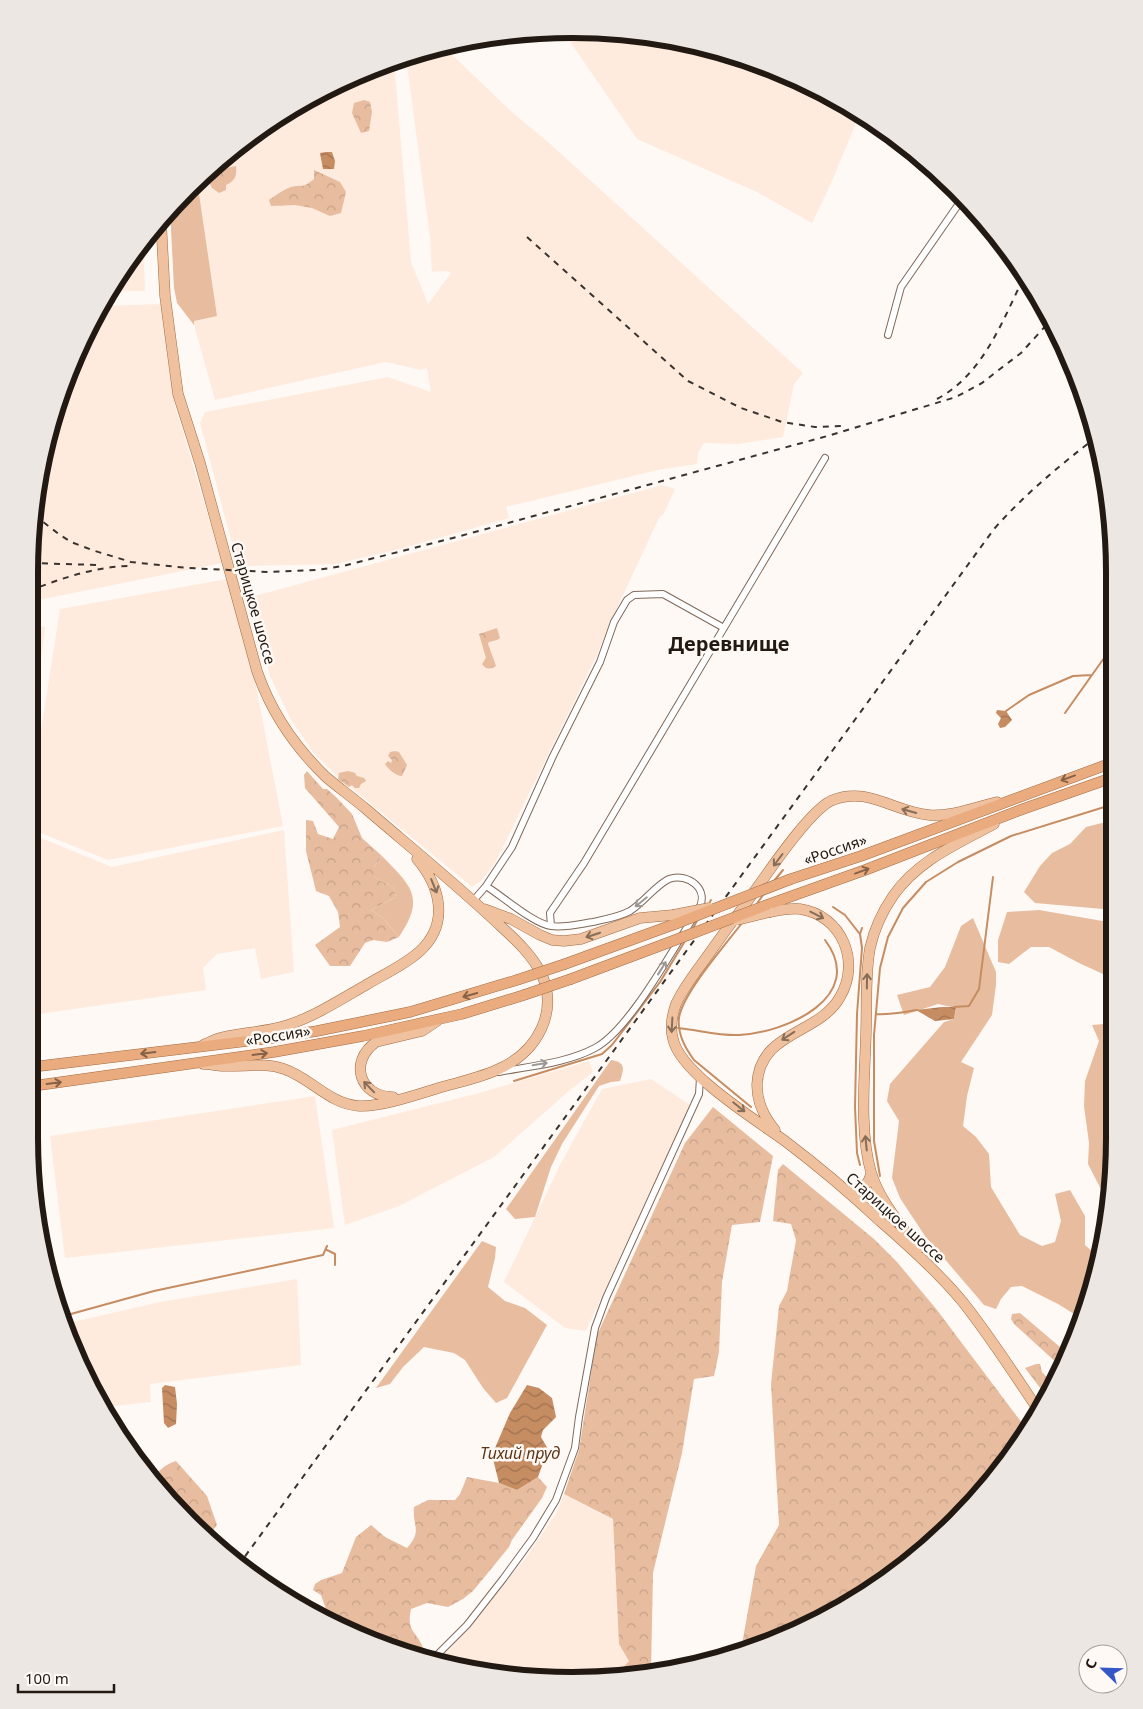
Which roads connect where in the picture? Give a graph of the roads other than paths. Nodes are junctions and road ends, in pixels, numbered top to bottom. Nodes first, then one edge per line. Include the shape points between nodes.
1 (958, 204) edge
2 (161, 229) edge
3 (888, 335) dead end
4 (825, 458) dead end
5 (724, 628) junction
6 (1106, 765) edge
7 (1106, 780) edge
8 (1019, 797) junction
9 (1023, 809) junction
10 (394, 834) junction
11 (486, 886) junction
12 (477, 904) junction
13 (768, 908) junction
14 (674, 919) junction
15 (551, 926) junction
16 (437, 1020) junction
17 (197, 1048) junction
18 (194, 1062) junction
19 (38, 1066) edge
20 (492, 1073) junction
21 (700, 1078) junction
22 (38, 1085) edge
23 (414, 1095) junction
24 (787, 1143) junction
25 (871, 1173) junction
26 (848, 1192) junction
27 (927, 1262) junction
28 (1034, 1404) edge
29 (438, 1654) edge

1 - 3 street via 901,287
2 - 10 main road, Старицкое шоссе via 165,296 178,394 260,679 281,723 302,750 328,778
4 - 5 street
5 - 11 street via 663,594 634,595 627,600 512,847
5 - 15 street via 584,863 550,913
6 -> 8 highway, «Россия»
7 - 9 highway, «Россия»
8 - 14 highway, «Россия», bridge via 723,906
8 -> 21 main road, Старицкое шоссе via 931,815 856,795 834,799 821,806 771,869 676,1003 672,1021 674,1044
13 -> 9 highway, «Россия»
25 -> 9 main road via 865,1130 868,970 871,945 879,921 894,895 922,866 949,847
10 - 12 main road, Старицкое шоссе
10 -> 17 main road via 425,869 438,896 435,926 420,951 310,1016 270,1030 222,1037
11 - 12 street
11 - 15 street via 536,921
14 -> 12 main road via 640,918 564,942 540,935
12 - 20 main road, Старицкое шоссе via 528,952 544,981 547,1000 544,1023 535,1042 514,1061
13 - 16 highway, «Россия», bridge via 524,995
13 -> 24 main road via 799,909 823,918 842,939 849,966 846,984 835,1005 779,1042 761,1067 757,1088 760,1108
14 -> 17 highway, «Россия», bridge via 565,964 410,1012 273,1038
20 -> 15 street via 549,1063 580,1054 606,1041 649,988 701,905 702,894 690,880 673,878 624,914 588,923
18 -> 16 highway, «Россия» via 274,1052
23 -> 16 main road via 388,1097 376,1094 363,1081 361,1061 376,1042 422,1031
17 -> 19 highway, «Россия»
22 -> 18 highway, «Россия»
18 - 23 main road via 278,1067 340,1102 360,1106
20 - 23 main road, Старицкое шоссе
21 -> 24 main road, Старицкое шоссе
21 - 29 street via 699,1094 595,1328 575,1448 556,1500 503,1580 467,1625
24 - 26 main road, Старицкое шоссе
25 - 26 main road via 865,1186
25 - 27 main road via 887,1208
26 - 27 main road, Старицкое шоссе
27 - 28 main road, Старицкое шоссе via 981,1326

